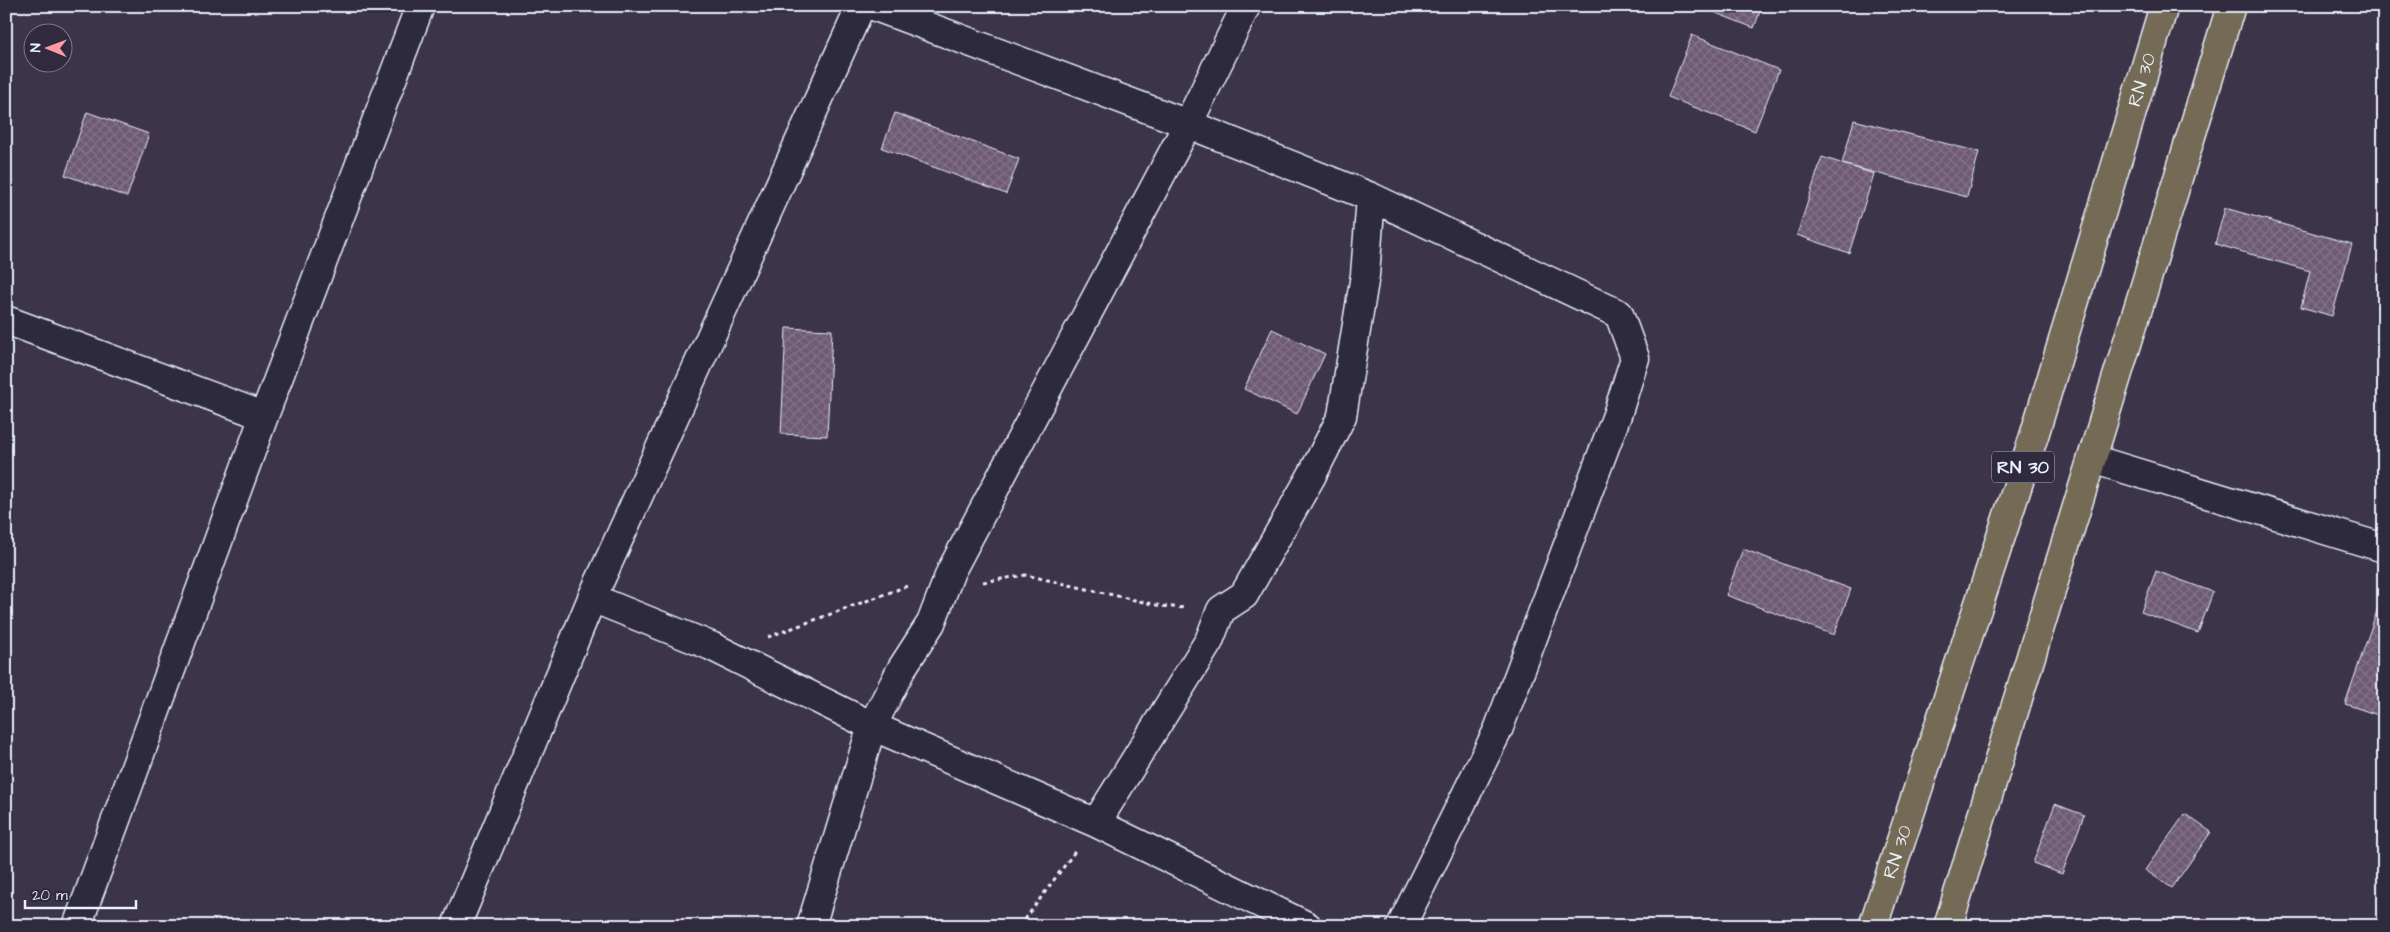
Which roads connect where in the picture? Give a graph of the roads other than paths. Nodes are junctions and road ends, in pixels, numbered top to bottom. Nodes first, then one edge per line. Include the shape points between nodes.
1 (420, 6) edge
2 (861, 6) edge
3 (873, 6) edge
4 (1246, 6) edge
5 (2164, 6) edge
6 (2231, 6) edge
7 (1188, 124) junction
8 (1371, 197) junction
9 (6, 320) edge
10 (264, 416) junction
11 (2092, 459) junction
12 (2384, 548) edge
13 (592, 598) junction
14 (872, 726) junction
15 (1096, 823) junction
16 (77, 926) edge
17 (456, 926) edge
18 (811, 926) edge
19 (1307, 926) edge
20 (1401, 926) edge
21 (1872, 926) edge
22 (1948, 926) edge

1 - 10 street
2 - 13 street
3 - 7 street
4 - 7 street
5 - 21 main road, RN 30 / RN 30 via 2034,436
6 - 11 main road
7 - 8 street
7 - 14 street via 951,571 931,623 902,668
8 - 15 street via 1365,275 1342,416 1244,595 1221,610 1209,641
8 - 20 street via 1619,314 1635,358 1617,415 1498,730
9 - 10 street
10 - 16 street
11 - 12 street
11 - 22 main road
13 - 14 street via 711,646
13 - 17 street
14 - 15 street
14 - 18 street
15 - 19 street

